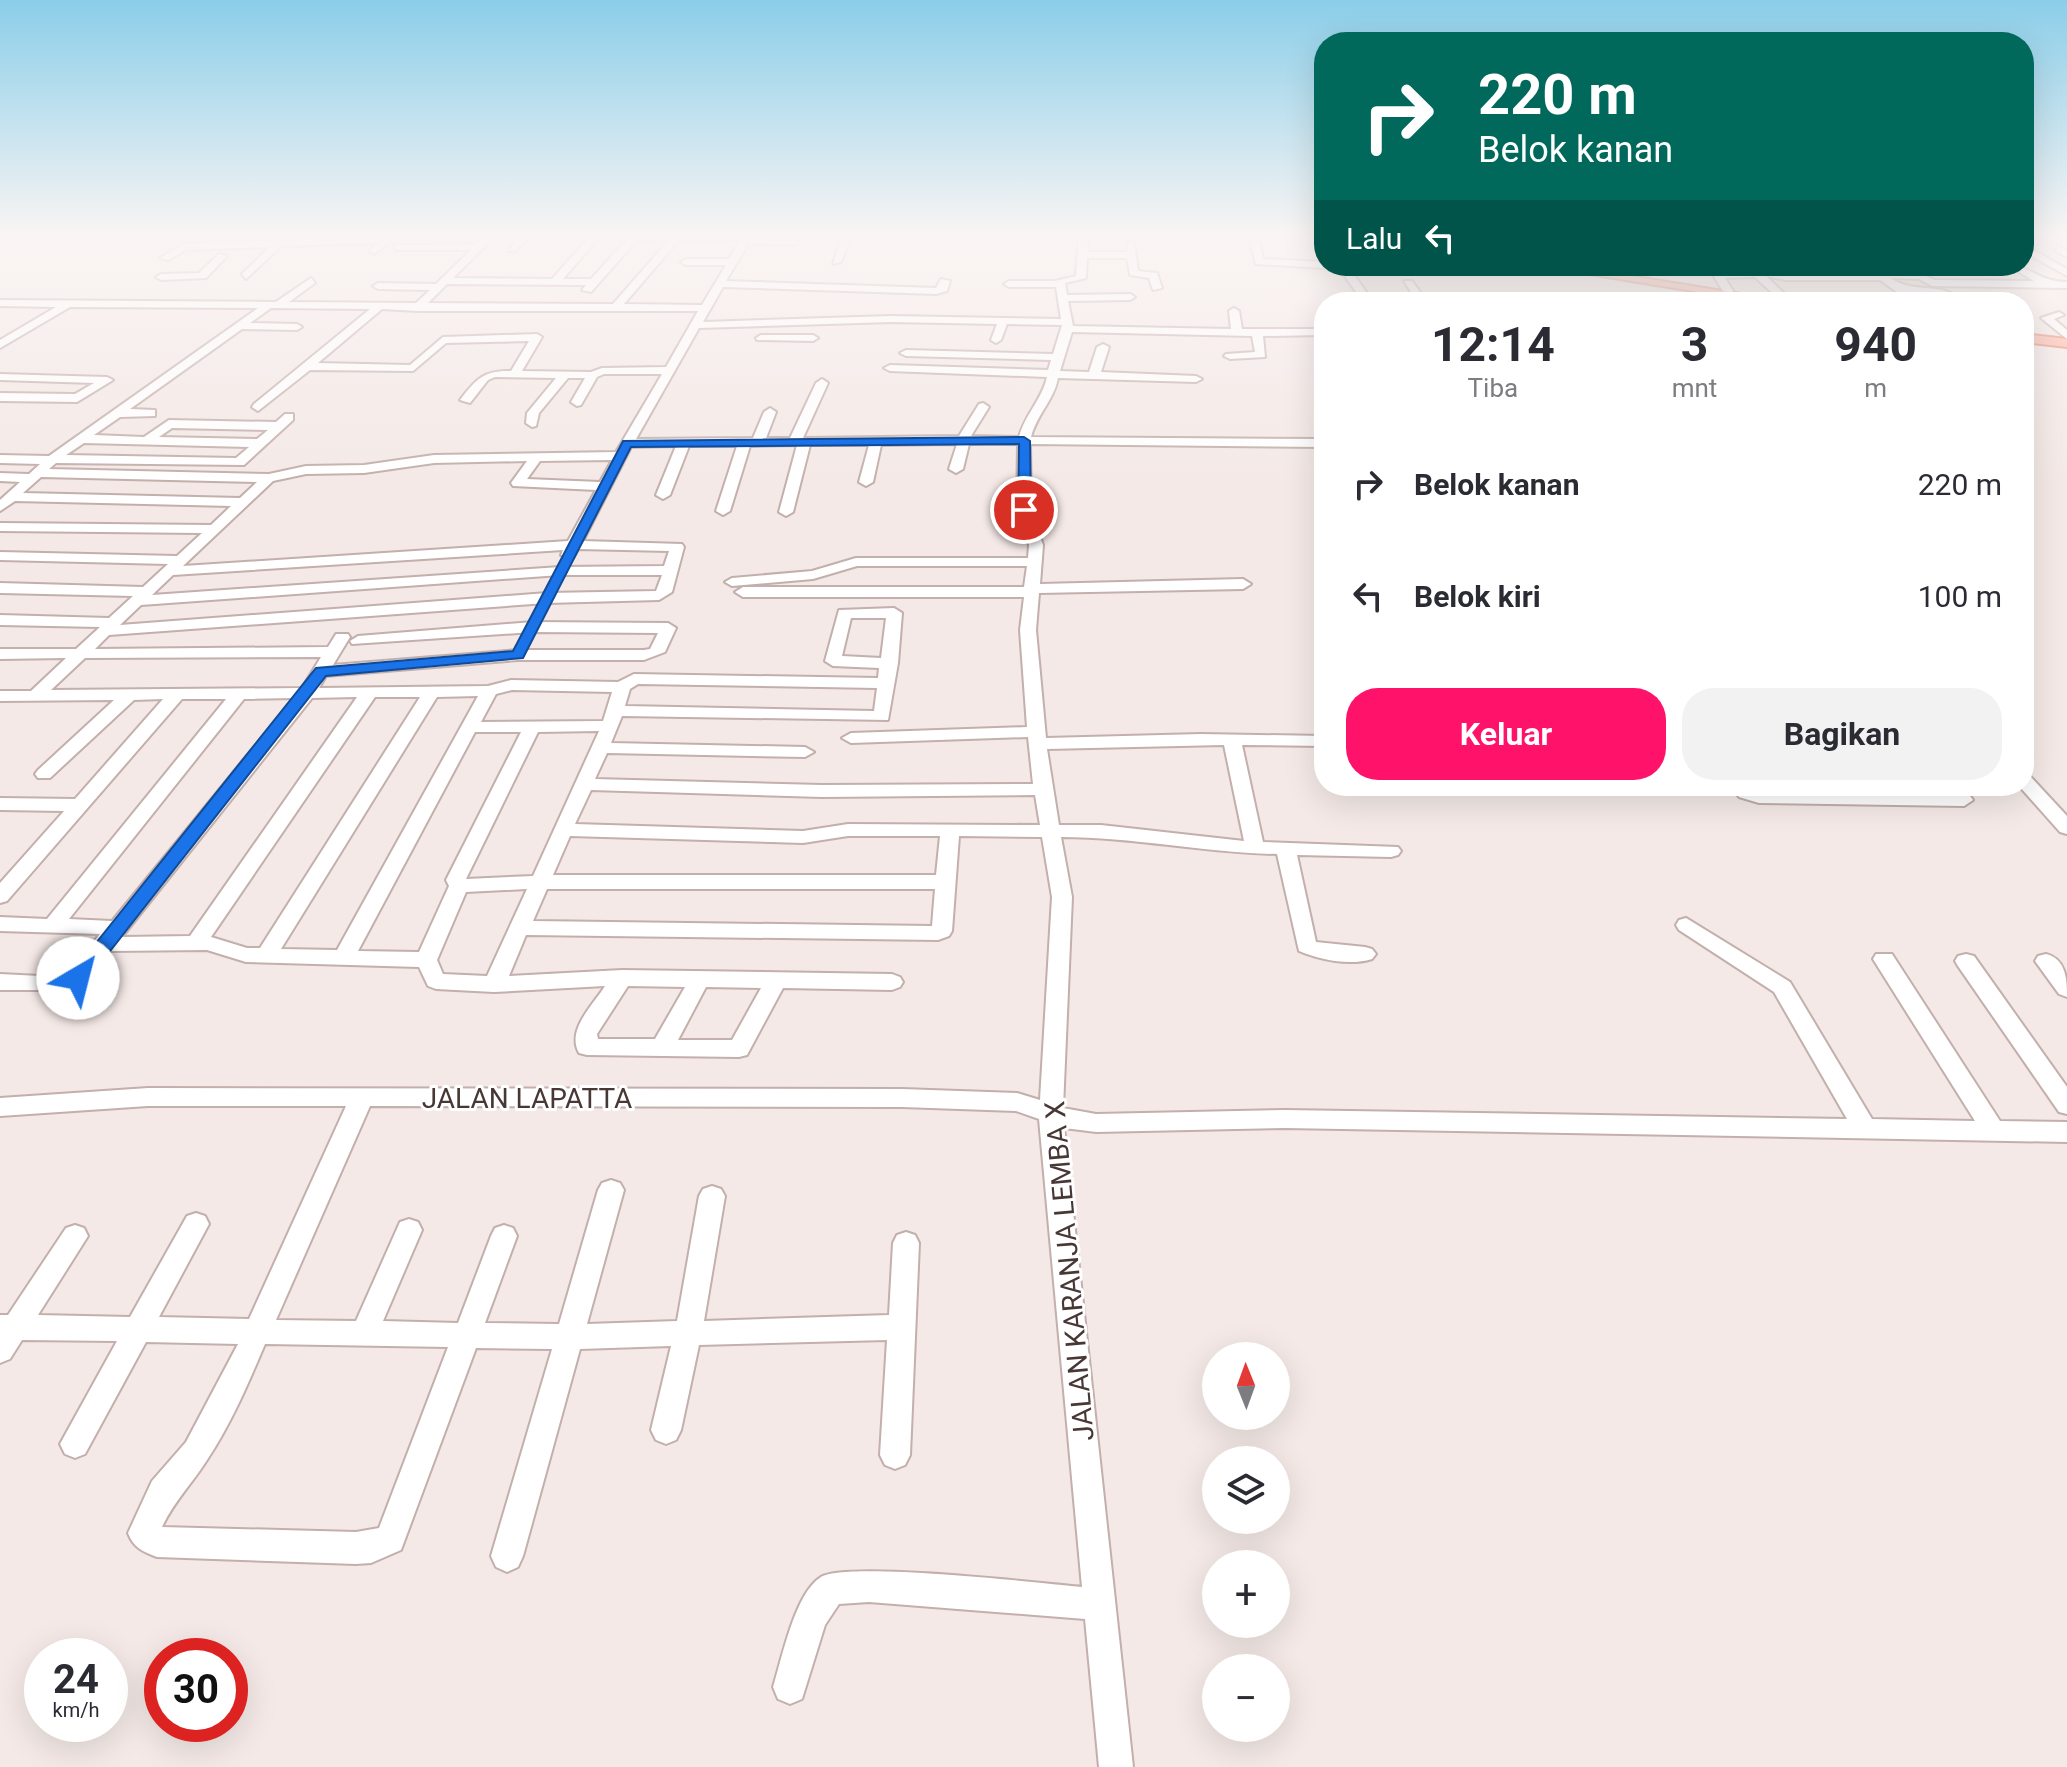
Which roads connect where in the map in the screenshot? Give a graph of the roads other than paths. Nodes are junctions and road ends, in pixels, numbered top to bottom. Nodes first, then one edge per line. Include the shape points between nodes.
1 (45, 317) edge
2 (254, 317) edge
3 (365, 317) edge
4 (524, 317) edge
5 (556, 317) edge
6 (566, 317) edge
7 (701, 317) edge
8 (1065, 317) edge
9 (1235, 317) edge
10 (2048, 317) edge
11 (553, 320) junction
12 (1003, 321) junction
13 (697, 325) junction
14 (1067, 325) junction
15 (242, 326) junction
16 (297, 327) dead end
17 (1237, 331) junction
18 (1257, 332) junction
19 (1314, 332) edge
20 (2067, 336) edge
21 (689, 338) junction
22 (735, 338) dead end
23 (751, 338) dead end
24 (813, 338) dead end
25 (2034, 339) edge
26 (996, 340) dead end
27 (2067, 343) edge
28 (0, 345) edge
29 (1103, 347) dead end
30 (906, 353) dead end
31 (1230, 356) dead end
32 (1055, 365) junction
33 (305, 366) junction
34 (890, 368) dead end
35 (670, 370) junction
36 (516, 372) junction
37 (565, 375) junction
38 (593, 375) junction
39 (1094, 375) junction
40 (0, 377) edge
41 (1196, 379) dead end
42 (822, 383) dead end
43 (0, 397) edge
44 (466, 400) dead end
45 (577, 402) dead end
46 (258, 407) dead end
47 (983, 407) dead end
48 (770, 412) dead end
49 (121, 413) junction
50 (151, 413) dead end
51 (289, 417) dead end
52 (532, 423) dead end
53 (278, 426) junction
54 (82, 439) junction
55 (147, 440) junction
56 (963, 440) junction
57 (752, 441) junction
58 (800, 441) junction
59 (876, 441) junction
60 (1024, 441) junction
61 (684, 442) junction
62 (261, 443) junction
63 (1314, 443) edge
64 (624, 449) junction
65 (536, 458) junction
66 (0, 459) edge
67 (52, 460) junction
68 (956, 469) dead end
69 (36, 476) junction
70 (0, 477) edge
71 (269, 478) junction
72 (866, 482) dead end
73 (603, 486) junction
74 (663, 495) dead end
75 (245, 502) junction
76 (5, 503) edge
77 (723, 511) dead end
78 (786, 512) dead end
79 (0, 527) edge
80 (216, 529) junction
81 (574, 545) junction
82 (0, 556) edge
83 (1036, 562) junction
84 (175, 566) junction
85 (671, 570) junction
86 (560, 571) junction
87 (1243, 584) dead end
88 (372, 585) junction
89 (0, 588) edge
90 (1032, 590) junction
91 (142, 596) junction
92 (547, 598) junction
93 (360, 613) junction
94 (0, 620) edge
95 (109, 627) junction
96 (533, 627) junction
97 (344, 643) junction
98 (0, 654) edge
99 (518, 655) junction
100 (637, 655) junction
101 (81, 656) junction
102 (890, 663) junction
103 (321, 671) junction
104 (887, 683) junction
105 (624, 684) junction
106 (511, 685) junction
107 (432, 691) junction
108 (489, 691) junction
109 (240, 693) junction
110 (307, 693) junction
111 (369, 693) junction
112 (177, 694) junction
113 (129, 695) junction
114 (0, 696) edge
115 (34, 697) junction
116 (613, 718) junction
117 (470, 727) junction
118 (532, 727) junction
119 (851, 738) dead end
120 (1036, 738) junction
121 (1232, 740) junction
122 (1314, 741) edge
123 (599, 748) junction
124 (805, 752) dead end
125 (44, 774) dead end
126 (584, 784) junction
127 (1043, 789) junction
128 (2034, 791) edge
129 (1756, 796) edge
130 (1961, 796) edge
131 (0, 804) edge
132 (80, 805) junction
133 (2067, 828) edge
134 (563, 830) junction
135 (950, 830) junction
136 (1050, 830) junction
137 (1255, 849) junction
138 (1286, 850) junction
139 (1391, 851) dead end
140 (0, 867) edge
141 (25, 868) junction
142 (539, 882) junction
143 (947, 882) junction
144 (459, 886) junction
145 (0, 896) edge
146 (0, 924) edge
147 (1686, 925) dead end
148 (52, 926) junction
149 (120, 928) junction
150 (518, 928) junction
151 (197, 942) junction
152 (103, 944) junction
153 (1365, 954) dead end
154 (266, 955) junction
155 (344, 957) junction
156 (1884, 959) dead end
157 (426, 960) junction
158 (1966, 961) dead end
159 (2046, 961) dead end
160 (622, 978) junction
161 (699, 980) junction
162 (0, 982) edge
163 (775, 982) junction
164 (892, 982) dead end
165 (494, 984) junction
166 (2067, 989) edge
167 (662, 1048) junction
168 (362, 1097) junction
169 (2067, 1105) edge
170 (0, 1107) edge
171 (1051, 1115) junction
172 (1865, 1128) junction
173 (1993, 1130) junction
174 (2067, 1132) edge
175 (611, 1190) dead end
176 (712, 1196) dead end
177 (196, 1224) dead end
178 (409, 1230) dead end
179 (75, 1236) dead end
180 (504, 1236) dead end
181 (906, 1243) dead end
182 (902, 1327) junction
183 (138, 1329) junction
184 (260, 1331) junction
185 (364, 1334) junction
186 (688, 1334) junction
187 (5, 1335) edge
188 (467, 1336) junction
189 (569, 1337) junction
190 (666, 1430) dead end
191 (75, 1444) dead end
192 (895, 1455) dead end
193 (507, 1556) dead end
194 (1099, 1604) junction
195 (790, 1687) dead end
196 (1116, 1767) edge

1 - 28 street
2 - 15 street
3 - 33 street
4 - 11 street
5 - 11 street
6 - 11 street
7 - 13 street
8 - 14 street
9 - 17 street
10 - 20 street
11 - 33 street via 443,340 413,368
11 - 36 street
12 - 13 street
12 - 14 street
12 - 26 street
13 - 21 street
14 - 17 street
14 - 32 street, JALAN KARANJA LEMBA X
15 - 16 street
15 - 49 street
17 - 18 street
18 - 19 street
18 - 31 street via 1261,355
21 - 22 street
21 - 35 street
23 - 24 street
25 - 27 main road
29 - 39 street
30 - 32 street
32 - 34 street
32 - 39 street
32 - 60 street, JALAN KARANJA LEMBA X via 1049,395 1033,413
33 - 46 street
35 - 38 street
35 - 64 street
36 - 37 street
36 - 44 street via 488,375
37 - 38 street
37 - 52 street via 533,413
38 - 45 street
39 - 41 street
40 - 43 street via 108,379 77,398
42 - 58 street
47 - 56 street
48 - 57 street
49 - 50 street
49 - 54 street
51 - 53 street
53 - 55 street via 169,424
53 - 62 street
54 - 55 street
54 - 67 street
55 - 62 street
56 - 59 street
56 - 60 street
56 - 68 street
57 - 58 street
57 - 61 street
57 - 77 street
58 - 59 street
58 - 78 street
59 - 72 street
60 - 63 street
60 - 83 street, JALAN KARANJA LEMBA X via 1023,505 1034,533
61 - 64 street
61 - 74 street
62 - 67 street via 239,462
64 - 65 street
64 - 73 street
65 - 71 street via 434,459
65 - 73 street via 518,483
66 - 67 street
67 - 69 street
69 - 70 street
69 - 71 street
69 - 76 street
71 - 75 street
73 - 81 street
75 - 76 street
75 - 80 street
79 - 80 street
80 - 84 street
81 - 84 street
81 - 85 street via 674,545
81 - 86 street
82 - 84 street
83 - 90 street, JALAN KARANJA LEMBA X
83 - 90 street via 856,562 738,587
84 - 91 street
85 - 86 street
85 - 92 street via 659,595
86 - 88 street
86 - 92 street
87 - 90 street
88 - 91 street
88 - 93 street
89 - 91 street
90 - 120 street, JALAN KARANJA LEMBA X via 1028,630
91 - 95 street
92 - 93 street
92 - 96 street
93 - 95 street
94 - 95 street
95 - 101 street
96 - 97 street
96 - 99 street
96 - 100 street via 667,627 657,652
97 - 101 street
97 - 103 street
98 - 101 street
99 - 100 street
99 - 103 street
99 - 106 street
100 - 105 street
101 - 115 street
102 - 102 street via 833,661 842,613 894,613
102 - 104 street
103 - 110 street
104 - 105 street via 634,679
104 - 116 street via 883,714 876,717
105 - 106 street
105 - 116 street
106 - 108 street
107 - 108 street
107 - 111 street
107 - 154 street
108 - 117 street
109 - 110 street
109 - 112 street
109 - 148 street
110 - 111 street
110 - 149 street
111 - 151 street
112 - 113 street
112 - 132 street
113 - 115 street
113 - 125 street
114 - 115 street
116 - 118 street
116 - 123 street
117 - 118 street
117 - 155 street
118 - 144 street via 456,880
119 - 120 street
120 - 121 street
120 - 127 street, JALAN KARANJA LEMBA X
121 - 122 street
121 - 137 street
123 - 124 street
123 - 126 street
126 - 127 street via 822,791
126 - 134 street
127 - 136 street, JALAN KARANJA LEMBA X
128 - 133 street
129 - 130 street via 1964,800
131 - 132 street
132 - 141 street
134 - 135 street via 803,837 848,830
134 - 142 street
135 - 136 street
135 - 143 street
136 - 137 street via 1131,833
136 - 171 street, JALAN KARANJA LEMBA X via 1063,922
137 - 138 street
138 - 139 street
138 - 153 street via 1306,946 1320,952
140 - 141 street
141 - 145 street
142 - 143 street
142 - 144 street
142 - 150 street
143 - 150 street via 938,933
144 - 157 street
146 - 148 street
147 - 172 street via 1782,987
148 - 149 street
149 - 152 street
150 - 165 street
151 - 152 street
151 - 154 street via 237,954
152 - 162 street via 69,983
154 - 155 street
155 - 157 street
156 - 173 street
157 - 165 street via 436,981
158 - 169 street
159 - 166 street
160 - 161 street
160 - 165 street
160 - 167 street via 586,1033 585,1045
161 - 163 street
161 - 167 street
163 - 164 street
163 - 167 street via 740,1048
168 - 170 street, JALAN LAPATTA via 148,1097
168 - 171 street, JALAN LAPATTA via 986,1099 1029,1105
168 - 184 street
171 - 172 street, JALAN LAPATTA via 1108,1123 1285,1119
171 - 194 street, JALAN KARANJA LEMBA X
172 - 173 street, JALAN LAPATTA
173 - 174 street, JALAN LAPATTA
175 - 189 street
176 - 186 street
177 - 183 street
178 - 185 street
179 - 187 street
180 - 188 street
181 - 182 street
182 - 186 street
182 - 192 street
183 - 184 street
183 - 187 street
183 - 191 street
184 - 185 street
184 - 188 street via 196,1452 152,1512 143,1533 148,1539 356,1548 390,1539
185 - 188 street
186 - 189 street
186 - 190 street
188 - 189 street
189 - 193 street
194 - 195 street via 869,1586 830,1589 811,1617
194 - 196 street, JALAN KARANJA LEMBA X

